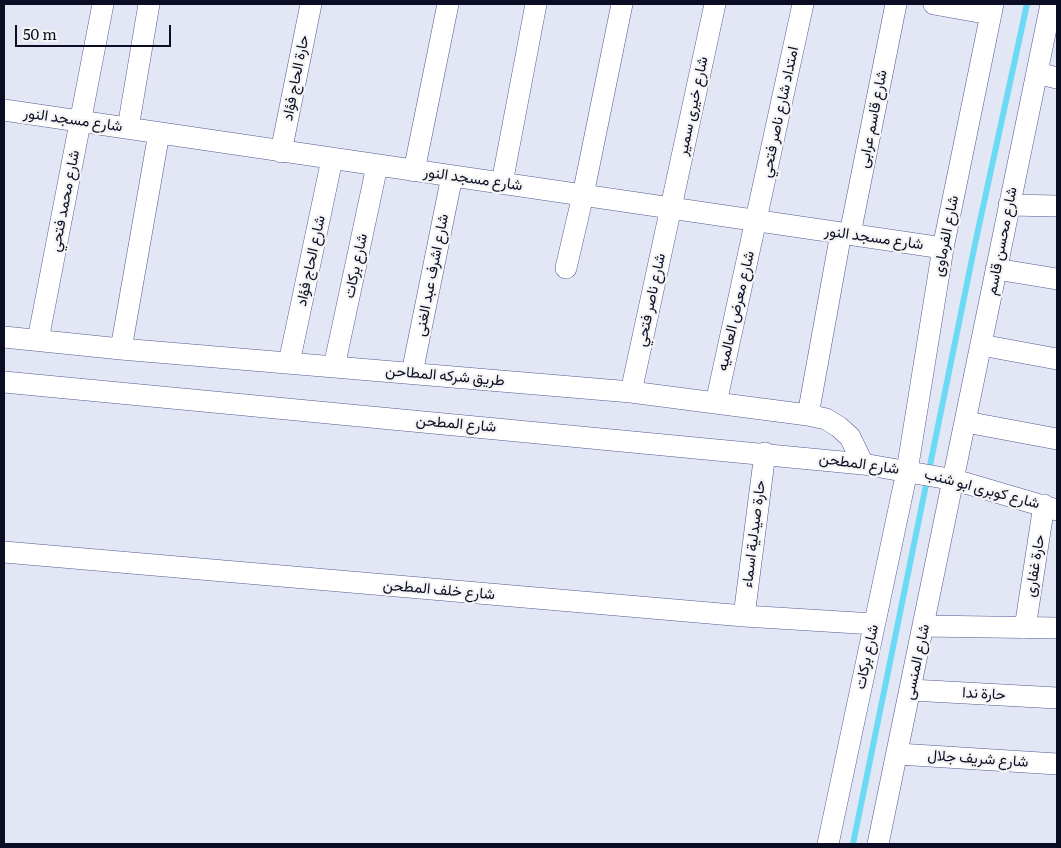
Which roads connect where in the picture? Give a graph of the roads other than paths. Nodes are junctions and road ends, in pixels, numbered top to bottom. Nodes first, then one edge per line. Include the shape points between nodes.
1 (104, 4) edge
2 (150, 4) edge
3 (311, 4) edge
4 (448, 4) edge
5 (536, 4) edge
6 (622, 4) edge
7 (715, 4) edge
8 (803, 4) edge
9 (896, 4) edge
10 (934, 4) edge
11 (1051, 4) edge
12 (992, 9) edge
13 (1037, 73) junction
14 (1057, 78) edge
15 (4, 110) edge
16 (81, 122) junction
17 (128, 128) junction
18 (159, 133) junction
19 (281, 152) junction
20 (332, 159) junction
21 (377, 166) junction
22 (414, 171) junction
23 (452, 176) junction
24 (502, 183) junction
25 (583, 195) junction
26 (1009, 205) junction
27 (1057, 206) edge
28 (671, 208) junction
29 (756, 220) junction
30 (846, 234) junction
31 (943, 248) junction
32 (566, 268) dead end
33 (996, 268) junction
34 (1057, 279) edge
35 (4, 337) edge
36 (38, 340) junction
37 (981, 345) junction
38 (121, 349) junction
39 (1057, 359) edge
40 (289, 363) junction
41 (334, 367) junction
42 (412, 373) junction
43 (4, 382) edge
44 (631, 392) junction
45 (716, 403) junction
46 (808, 415) junction
47 (966, 422) junction
48 (1057, 439) edge
49 (765, 453) junction
50 (863, 464) junction
51 (907, 471) junction
52 (955, 480) junction
53 (1051, 508) edge
54 (4, 552) edge
55 (744, 616) junction
56 (874, 624) junction
57 (924, 626) junction
58 (1025, 628) junction
59 (1057, 628) edge
60 (910, 690) junction
61 (1057, 698) edge
62 (898, 754) junction
63 (1057, 764) edge
64 (828, 844) edge
65 (878, 844) edge

1 - 16 street, شارع محمد فتحي
2 - 17 street
3 - 19 street, حارة الحاج فؤاد
4 - 22 street
5 - 24 street
6 - 25 street
7 - 28 street, شارع خيرى سمير
8 - 29 street, امتداد شارع ناصر فتحي
9 - 30 street, شارع قاسم عرابى
10 - 12 street
11 - 13 street, شارع محسن قاسم
12 - 31 street, شارع الفرماوى
13 - 14 street
13 - 26 street, شارع محسن قاسم
15 - 16 street, شارع مسجد النور
16 - 17 street, شارع مسجد النور
16 - 36 street, شارع محمد فتحي
17 - 18 street, شارع مسجد النور
18 - 19 street, شارع مسجد النور
18 - 38 street
19 - 20 street, شارع مسجد النور
20 - 21 street, شارع مسجد النور
20 - 40 street, شارع الحاج فؤاد
21 - 22 street, شارع مسجد النور
21 - 41 street, شارع بركات
22 - 23 street, شارع مسجد النور
23 - 24 street, شارع مسجد النور
23 - 42 street, شارع اشرف عبد الغنى
24 - 25 street, شارع مسجد النور
25 - 28 street, شارع مسجد النور
25 - 32 street
26 - 27 street
26 - 33 street, شارع محسن قاسم
28 - 29 street, شارع مسجد النور
28 - 44 street, شارع ناصر فتحي
29 - 30 street, شارع مسجد النور
29 - 45 street, شارع معرض العالميه
30 - 31 street, شارع مسجد النور
30 - 46 street, شارع قاسم عرابى
31 - 51 street, شارع الفرماوى
33 - 34 street
33 - 37 street, شارع محسن قاسم
35 - 36 street, طريق شركه المطاحن
36 - 38 street, طريق شركه المطاحن
37 - 39 street
37 - 47 street, شارع محسن قاسم
38 - 40 street, طريق شركه المطاحن
40 - 41 street, طريق شركه المطاحن
41 - 42 street, طريق شركه المطاحن
42 - 44 street, طريق شركه المطاحن
43 - 49 street, شارع المطحن
44 - 45 street, طريق شركه المطاحن
45 - 46 street, طريق شركه المطاحن
46 - 50 street, طريق شركه المطاحن via 826,419 839,427 850,437
47 - 48 street
47 - 52 street, شارع محسن قاسم
49 - 50 street, شارع المطحن
49 - 55 street, حارة صيدلية اسماء
50 - 51 street, شارع المطحن
51 - 52 street, شارع كوبرى ابو شنب
51 - 56 street, شارع بركات
52 - 53 street, شارع كوبرى ابو شنب
52 - 57 street, شارع المنسى
53 - 58 street, حارة غفارى
54 - 55 street, شارع خلف المطحن
55 - 56 street, شارع خلف المطحن
56 - 64 street, شارع بركات
57 - 58 street
57 - 60 street, شارع المنسى
58 - 59 street
60 - 61 street, حارة ندا
60 - 62 street, شارع المنسى
62 - 63 street, شارع شريف جلال
62 - 65 street, شارع المنسى

